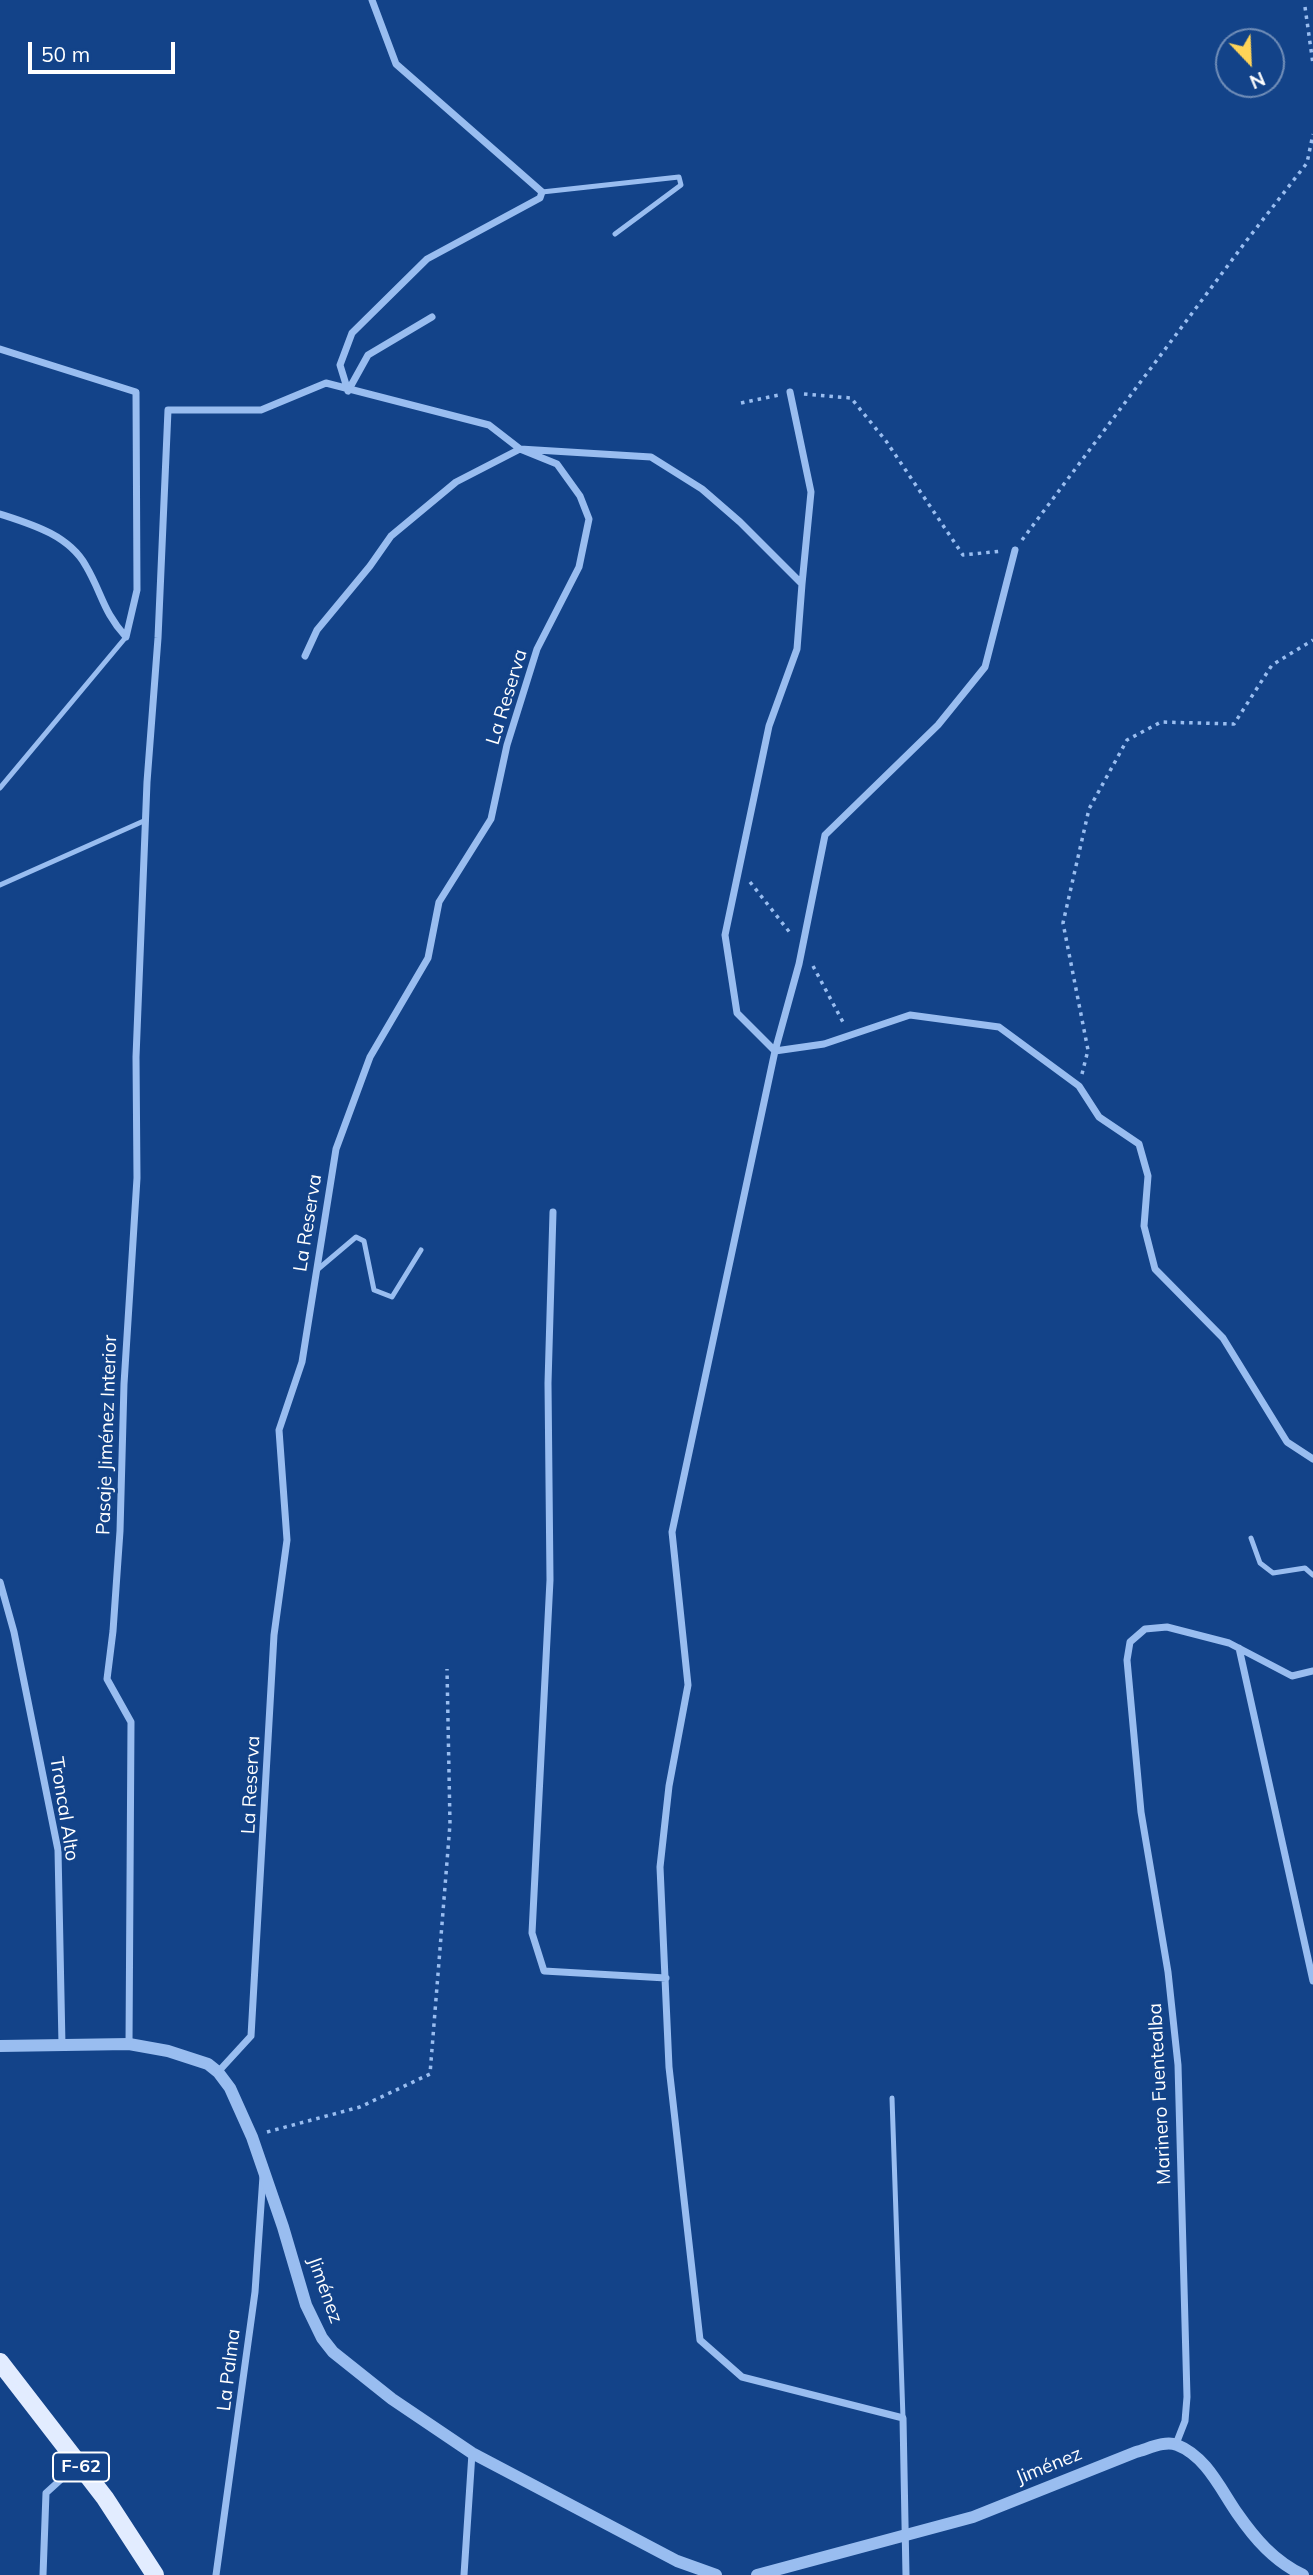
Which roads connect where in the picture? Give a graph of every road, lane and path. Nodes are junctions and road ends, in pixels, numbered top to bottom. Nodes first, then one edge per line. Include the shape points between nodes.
1 (372, 0) edge
2 (1306, 7) dead end
3 (1313, 64) edge
4 (1313, 134) edge
5 (542, 192) junction
6 (615, 234) dead end
7 (432, 317) dead end
8 (0, 349) edge
9 (348, 391) junction
10 (790, 392) junction
11 (741, 403) dead end
12 (520, 449) junction
13 (0, 514) edge
14 (1015, 550) junction
15 (802, 584) junction
16 (126, 637) junction
17 (1313, 640) edge
18 (305, 656) dead end
19 (0, 788) edge
20 (146, 820) junction
21 (0, 885) edge
22 (775, 1051) junction
23 (1079, 1086) junction
24 (553, 1212) dead end
25 (421, 1250) dead end
26 (317, 1270) junction
27 (1313, 1459) edge
28 (1251, 1538) dead end
29 (1313, 1575) edge
30 (0, 1582) edge
31 (1239, 1648) junction
32 (447, 1670) dead end
33 (1313, 1671) edge
34 (666, 1978) junction
35 (1313, 1981) edge
36 (129, 2044) junction
37 (62, 2045) junction
38 (0, 2046) edge
39 (218, 2072) junction
40 (892, 2098) dead end
41 (252, 2137) junction
42 (263, 2167) junction
43 (0, 2362) edge
44 (903, 2418) junction
45 (1176, 2444) junction
46 (472, 2453) junction
47 (78, 2463) junction
48 (907, 2534) junction
49 (43, 2575) edge
50 (155, 2575) edge
51 (216, 2575) edge
52 (464, 2575) edge
53 (716, 2575) edge
54 (757, 2575) edge
55 (906, 2575) edge
56 (1303, 2575) edge

1 - 5 street via 396,64
2 - 3 path
4 - 14 path via 1307,163
5 - 6 lane via 679,177 681,185
5 - 9 street via 540,198 427,258 352,333 340,365
7 - 9 street via 368,355
8 - 16 street via 136,392 137,590
9 - 12 street, La Reserva via 489,425
9 - 20 street, Pasaje Jiménez Interior via 327,383 261,410 168,410
10 - 11 path
10 - 14 path via 851,398 886,441 963,555
10 - 15 street via 811,492
12 - 15 street via 651,457 702,489
12 - 18 street via 456,482 391,536 317,630
12 - 26 street, La Reserva via 557,464 580,496 589,519 579,567 537,649 507,745 491,819 439,902 428,958 370,1057 336,1149
13 - 16 street via 34,525 66,543 86,564 104,608
14 - 22 street via 985,667 938,725 825,835 799,964
15 - 22 street via 797,649 769,726 725,935 737,1013
16 - 19 lane
17 - 23 path via 1272,665 1234,724 1161,722 1127,740 1089,809 1063,923 1088,1050
20 - 21 lane
20 - 36 street, Pasaje Jiménez Interior via 136,1056 137,1178 120,1531 107,1679 131,1722
22 - 23 street via 824,1044 910,1015 999,1027
22 - 34 street via 672,1532 688,1685 660,1867
23 - 27 street via 1099,1116 1139,1144 1149,1176 1144,1226 1155,1269 1223,1338 1287,1443
24 - 34 street via 548,1382 550,1580 532,1933 544,1971
25 - 26 lane via 392,1297 374,1290 364,1241 356,1237
26 - 39 street, La Reserva via 302,1362 279,1430 287,1540 274,1634 251,2036
28 - 29 lane via 1260,1563 1273,1573 1305,1568
30 - 37 street, Troncal Alto via 58,1850
31 - 33 street via 1292,1676
31 - 35 street
31 - 45 street, Marinero Fuentealba via 1167,1627 1145,1629 1130,1642 1127,1660 1141,1812 1168,1972 1178,2065 1187,2397 1185,2421
32 - 41 path via 450,1824 430,2074 360,2107
34 - 44 street via 669,2067 700,2340 742,2377
36 - 37 street
36 - 39 street via 168,2050
37 - 38 street
39 - 41 street, Jiménez
40 - 44 lane
41 - 42 street, Jiménez
42 - 46 street, Jiménez via 306,2305 322,2338 356,2372
42 - 51 street, La Palma via 255,2292
43 - 47 main road, F-62
44 - 48 street
45 - 48 street, Jiménez via 1136,2452 973,2517
45 - 56 street via 1208,2469 1273,2557
46 - 52 street
46 - 53 street, Jiménez via 677,2561
47 - 49 street via 46,2493
47 - 50 main road, F-62
48 - 54 street, Jiménez
48 - 55 street

